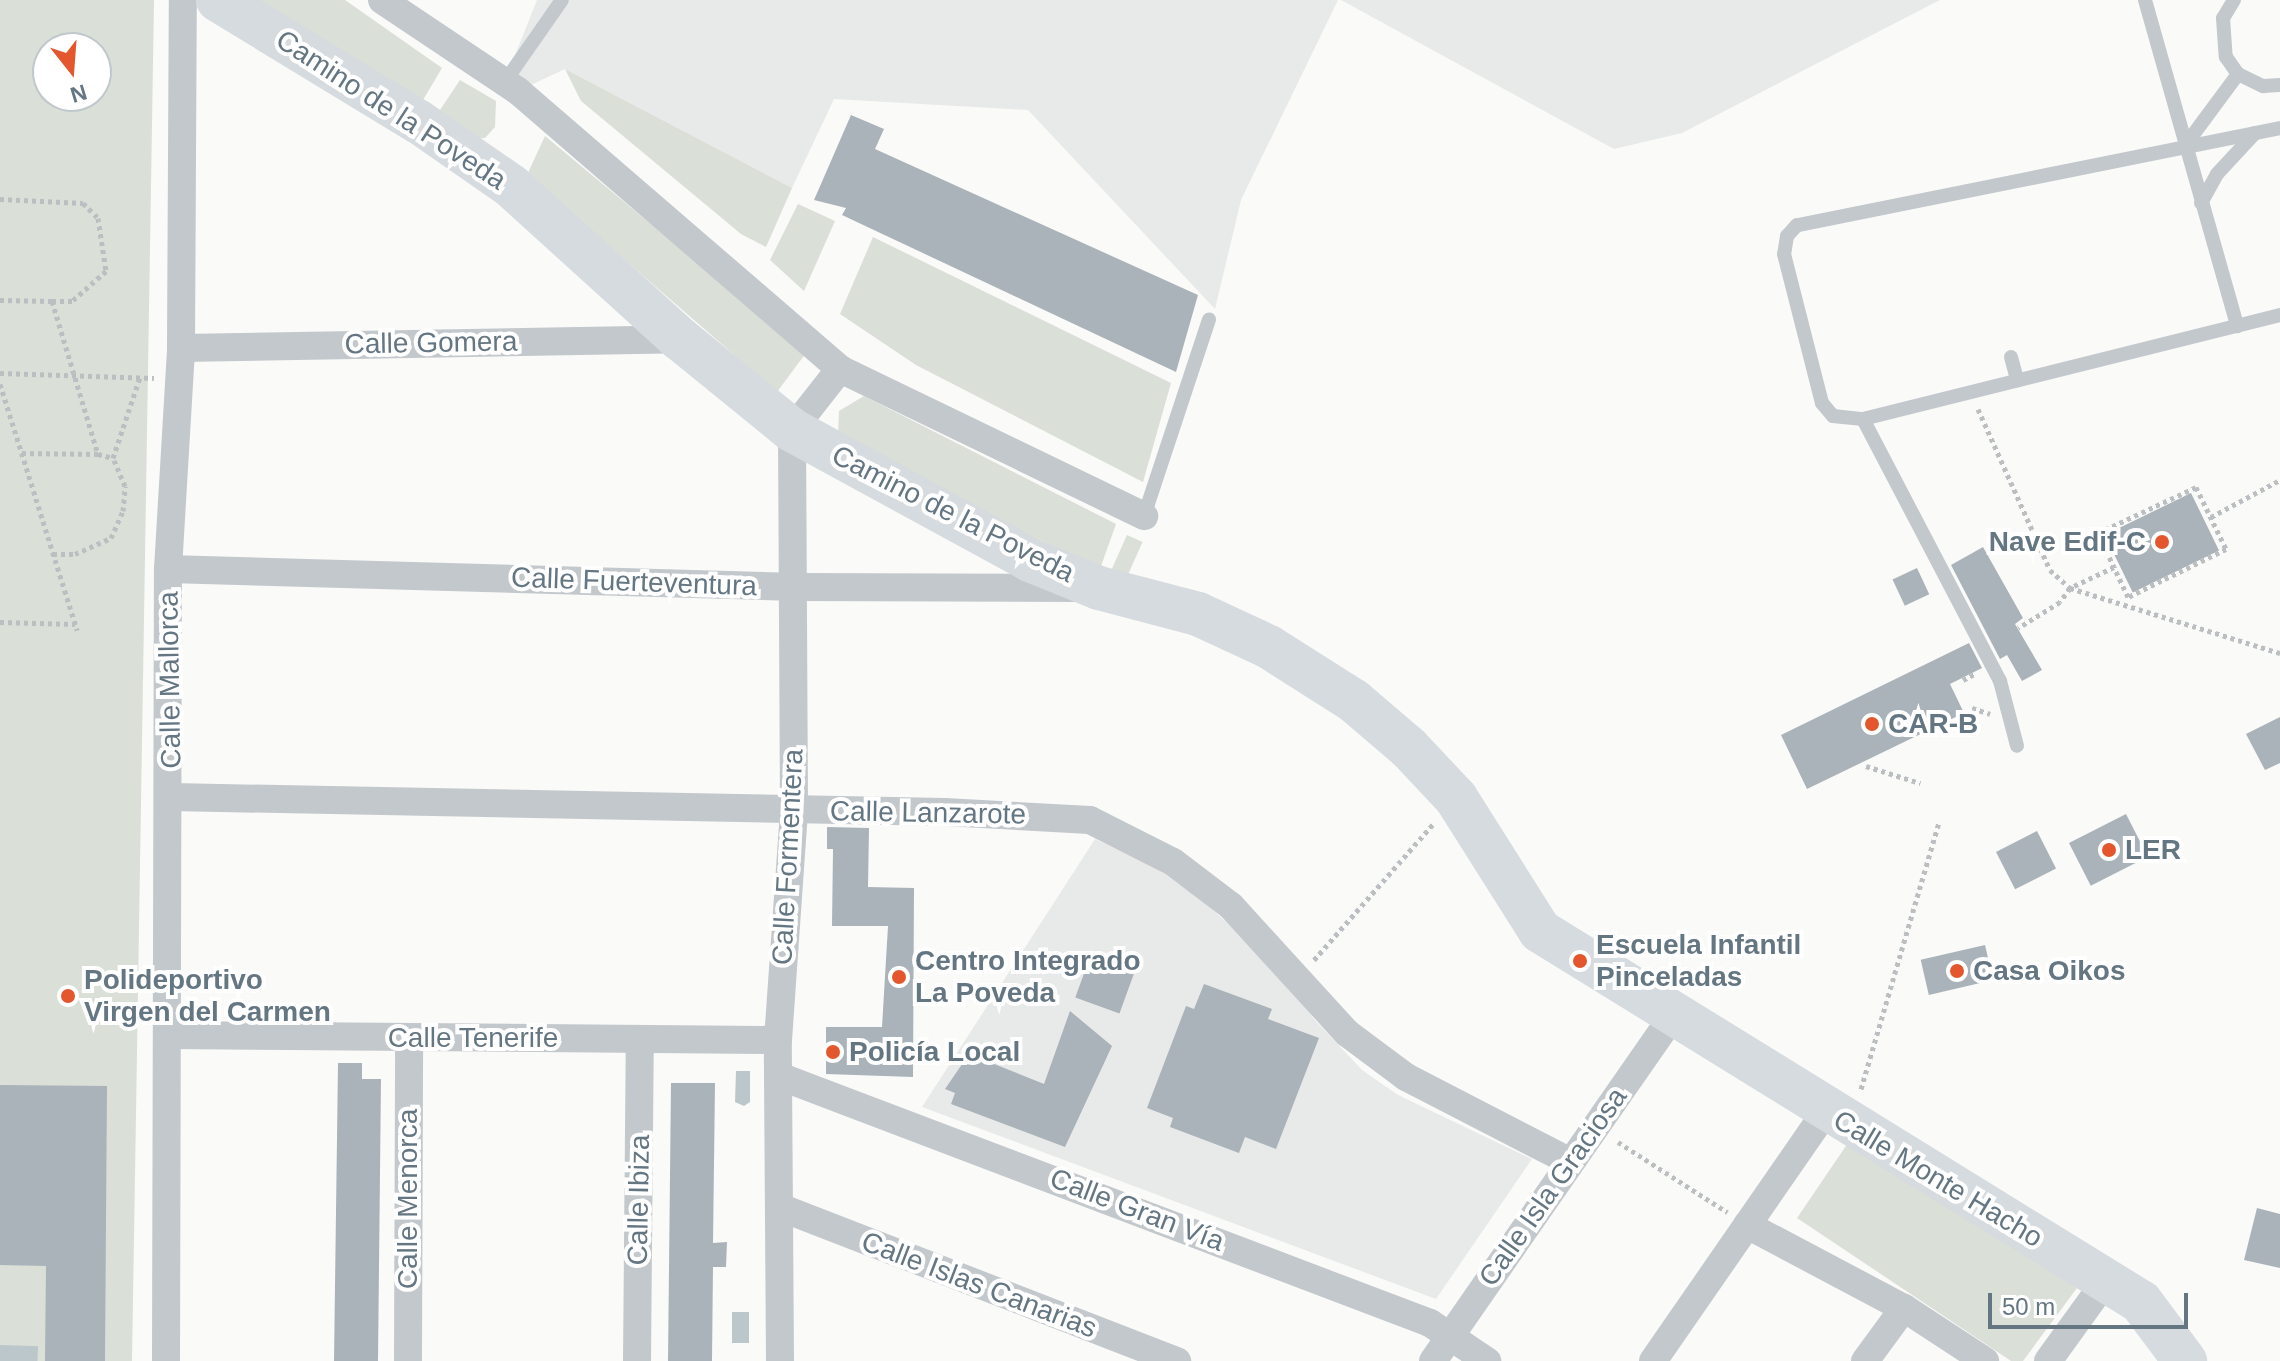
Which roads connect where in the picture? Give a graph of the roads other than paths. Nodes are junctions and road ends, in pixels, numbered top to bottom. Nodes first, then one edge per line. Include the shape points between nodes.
1 (183, 0) edge
2 (218, 0) edge
3 (382, 0) edge
4 (562, 0) edge
5 (2145, 0) edge
6 (2234, 0) edge
7 (2238, 74) junction
8 (504, 83) junction
9 (2280, 85) edge
10 (2280, 128) edge
11 (2255, 133) junction
12 (2184, 147) junction
13 (2201, 203) junction
14 (2280, 315) edge
15 (1209, 319) dead end
16 (2237, 326) junction
17 (680, 339) junction
18 (181, 348) junction
19 (2011, 357) dead end
20 (840, 369) junction
21 (2017, 380) junction
22 (1863, 419) junction
23 (792, 430) junction
24 (1144, 516) joint
25 (168, 569) junction
26 (796, 587) junction
27 (1099, 588) junction
28 (2017, 746) dead end
29 (171, 797) junction
30 (794, 810) junction
31 (1674, 1014) junction
32 (168, 1035) junction
33 (409, 1037) junction
34 (640, 1039) junction
35 (778, 1040) junction
36 (779, 1076) junction
37 (1839, 1115) junction
38 (1569, 1161) junction
39 (782, 1208) junction
40 (1747, 1225) junction
41 (2105, 1282) junction
42 (1904, 1308) junction
43 (1450, 1336) junction
44 (166, 1361) edge
45 (408, 1361) edge
46 (637, 1361) edge
47 (780, 1361) edge
48 (1177, 1361) edge
49 (1433, 1361) edge
50 (1487, 1361) edge
51 (1653, 1361) edge
52 (1865, 1361) edge
53 (1985, 1361) edge
54 (2048, 1361) edge
55 (2185, 1361) edge

1 - 18 street, Calle Mallorca
2 - 17 main road, Camino de la Poveda via 419,122 511,186
3 - 8 street
4 - 8 lane
5 - 12 lane
6 - 7 lane via 2223,18 2221,38
7 - 9 lane via 2263,86
7 - 12 lane
8 - 20 street
10 - 11 lane
11 - 12 lane
11 - 13 lane via 2217,174
12 - 13 lane
12 - 22 lane via 1797,225 1787,236 1784,254 1822,403 1833,416
13 - 16 lane
14 - 16 lane
15 - 24 lane
16 - 21 lane
17 - 18 street, Calle Gomera
17 - 23 main road, Camino de la Poveda
18 - 25 street, Calle Mallorca
19 - 21 lane
20 - 23 street
20 - 24 street
21 - 22 lane
22 - 28 lane via 2000,681
23 - 26 street, Calle Formentera
23 - 27 main road, Camino de la Poveda via 1030,560
25 - 26 street, Calle Fuerteventura
25 - 29 street, Calle Mallorca
26 - 27 street, Calle Fuerteventura
26 - 30 street, Calle Formentera
27 - 31 main road, Camino de la Poveda via 1198,614 1269,647 1354,701 1456,798 1540,931
29 - 30 street, Calle Lanzarote
29 - 32 street, Calle Mallorca
30 - 35 street, Calle Formentera
30 - 38 street, Calle Lanzarote via 1090,820 1173,862 1219,897 1262,936 1347,1033 1406,1077
31 - 37 main road, Calle Monte Hacho
31 - 38 street, Calle Isla Graciosa
32 - 33 street, Calle Tenerife
32 - 44 street, Calle Mallorca
33 - 34 street, Calle Tenerife
33 - 45 street, Calle Menorca
34 - 35 street, Calle Tenerife
34 - 46 street, Calle Ibiza
35 - 36 street, Calle Formentera
36 - 39 street, Calle Formentera
36 - 43 street, Calle Gran Vía via 1430,1323
37 - 40 street
37 - 41 main road, Calle Monte Hacho
38 - 43 street, Calle Isla Graciosa
39 - 47 street, Calle Formentera
39 - 48 street, Calle Islas Canarias
40 - 42 street
40 - 51 street
41 - 54 street
41 - 55 main road, Calle Monte Hacho via 2141,1302
42 - 52 street
42 - 53 street
43 - 49 street, Calle Isla Graciosa
43 - 50 street, Calle Gran Vía

